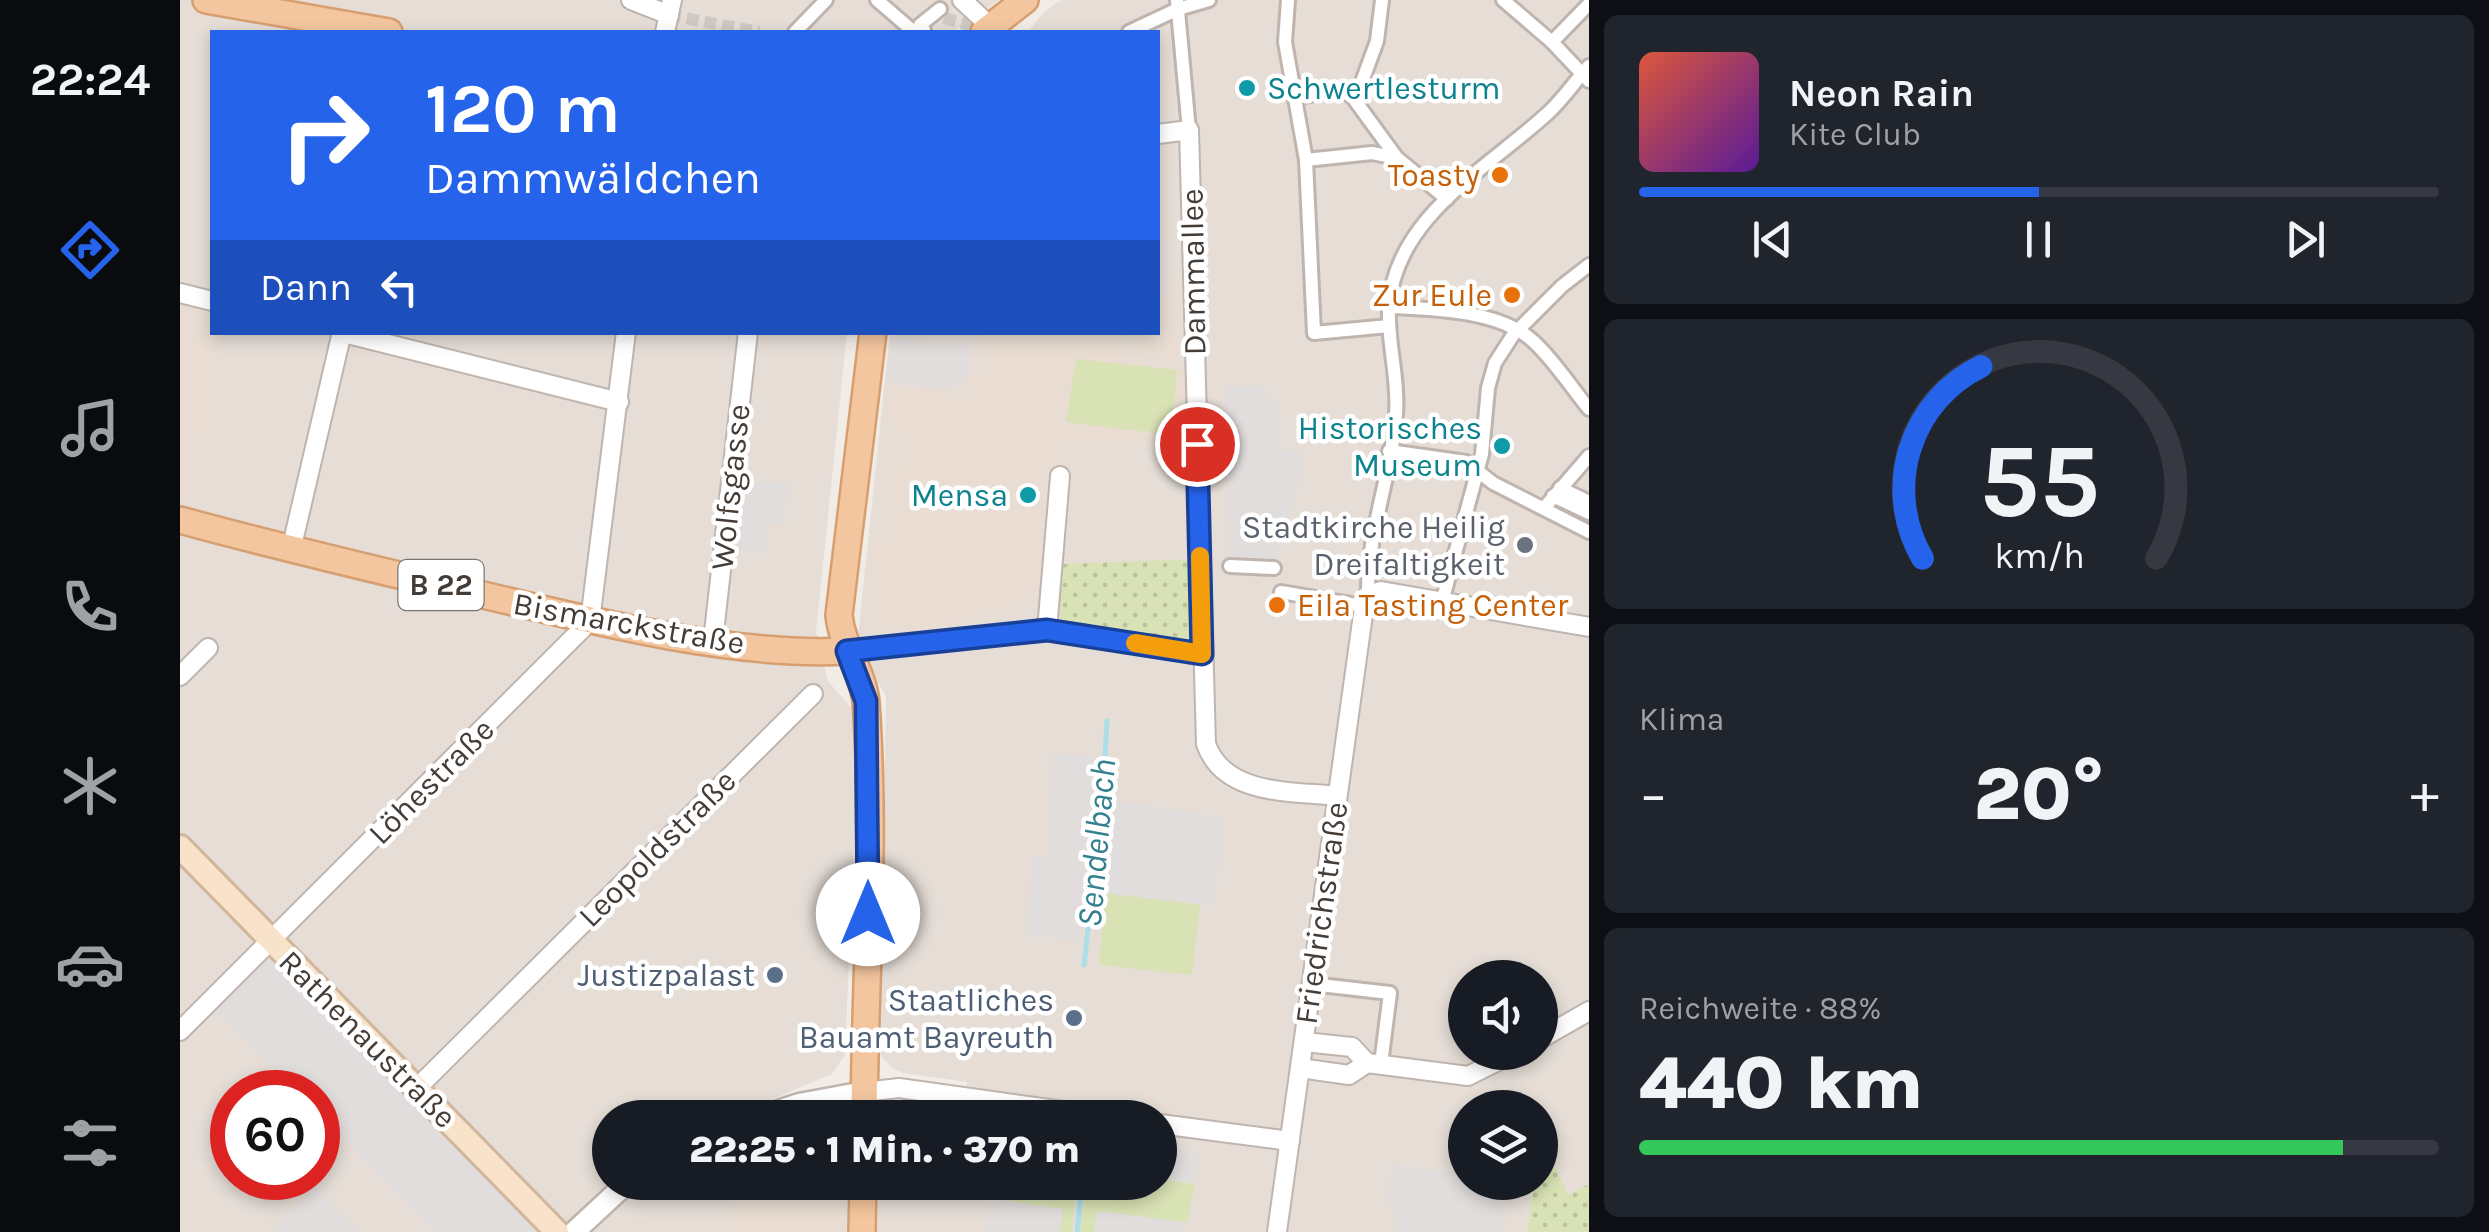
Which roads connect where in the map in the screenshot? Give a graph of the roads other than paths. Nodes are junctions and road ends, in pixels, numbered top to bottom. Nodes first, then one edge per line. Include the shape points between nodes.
1 (630, 0) edge
2 (826, 0) edge
3 (877, 0) edge
4 (962, 0) edge
5 (1025, 0) edge
6 (1209, 0) edge
7 (1288, 0) edge
8 (1382, 0) edge
9 (1503, 0) edge
10 (216, 1) edge
11 (1589, 4) edge
12 (1177, 5) edge
13 (940, 8) dead end
14 (669, 16) tunnel mouth
15 (378, 30) edge
16 (797, 30) edge
17 (921, 30) edge
18 (922, 30) edge
19 (987, 30) edge
20 (1133, 30) edge
21 (1552, 42) junction
22 (1587, 73) edge
23 (1295, 98) junction
24 (1356, 98) junction
25 (1189, 130) junction
26 (1160, 134) edge
27 (1397, 158) junction
28 (1306, 160) junction
29 (1448, 199) junction
30 (1589, 265) edge
31 (180, 293) edge
32 (210, 300) edge
33 (1389, 307) junction
34 (1390, 326) junction
35 (1518, 330) junction
36 (341, 335) edge
37 (349, 335) edge
38 (626, 335) edge
39 (748, 335) edge
40 (873, 335) edge
41 (618, 402) junction
42 (1589, 408) edge
43 (1389, 451) junction
44 (1589, 456) edge
45 (1479, 470) junction
46 (1060, 476) dead end
47 (1553, 497) junction
48 (1589, 502) edge
49 (1589, 514) edge
50 (180, 520) edge
51 (1589, 532) edge
52 (291, 550) junction
53 (1230, 566) dead end
54 (1274, 568) dead end
55 (1281, 592) dead end
56 (1366, 600) junction
57 (1442, 602) junction
58 (590, 621) junction
59 (1589, 626) edge
60 (1047, 630) junction
61 (713, 641) junction
62 (208, 648) dead end
63 (847, 651) junction
64 (1202, 654) junction
65 (180, 676) edge
66 (813, 694) dead end
67 (1337, 796) junction
68 (180, 846) edge
69 (271, 940) junction
70 (1311, 984) junction
71 (1589, 1011) edge
72 (1558, 1029) edge
73 (180, 1031) edge
74 (1304, 1042) junction
75 (1374, 1064) junction
76 (1300, 1068) junction
77 (1480, 1070) edge
78 (417, 1088) junction
79 (864, 1100) edge
80 (874, 1100) edge
81 (985, 1100) edge
82 (1177, 1126) edge
83 (1290, 1142) junction
84 (609, 1200) edge
85 (862, 1200) edge
86 (556, 1232) edge
87 (574, 1232) edge
88 (862, 1232) edge
89 (1277, 1232) edge

1 - 14 street
2 - 16 street
3 - 17 street
4 - 19 street
5 - 19 main road
6 - 12 street
7 - 23 street via 1284,42
8 - 24 street via 1377,41
9 - 21 street
10 - 15 main road
11 - 21 street
12 - 20 street
12 - 25 street, Dammallee
13 - 18 street
21 - 22 street
22 - 29 street
23 - 24 street via 1335,90
23 - 28 street
24 - 27 street
25 - 26 street
25 - 64 street, Dammallee
27 - 28 street via 1372,153
27 - 29 street
28 - 34 street via 1314,333
29 - 33 street via 1400,257
30 - 35 street
31 - 32 street
33 - 34 street
33 - 35 street via 1470,316
34 - 43 street via 1396,415
35 - 42 street
35 - 45 street via 1494,364
36 - 52 street
37 - 41 street
38 - 41 street
39 - 61 street, Wolfsgasse
40 - 63 main road via 839,614
41 - 58 street
43 - 45 street via 1466,462
43 - 56 street
44 - 47 street
45 - 47 street via 1493,483
45 - 57 street
46 - 60 street
47 - 48 street
47 - 49 street
47 - 51 street
50 - 52 main road, Bismarckstraße / B 22
52 - 58 main road, Bismarckstraße / B 22
53 - 54 street
55 - 56 street
56 - 57 street via 1380,591
56 - 67 street, Friedrichstraße
57 - 59 street
58 - 61 main road, Bismarckstraße / B 22
58 - 69 street, Löhestraße
60 - 63 street
60 - 64 street
61 - 63 main road, Bismarckstraße / B 22
62 - 65 street
63 - 79 main road via 866,701
64 - 67 street, Dammallee via 1204,734 1220,768 1255,786
66 - 78 street, Leopoldstraße
67 - 70 street, Friedrichstraße
68 - 69 main road, Rathenaustraße
69 - 73 street, Löhestraße
69 - 78 main road, Rathenaustraße
70 - 74 street, Friedrichstraße
70 - 75 street via 1390,993
71 - 72 street
74 - 75 street via 1352,1048
74 - 76 street, Friedrichstraße
75 - 76 street via 1349,1075
75 - 77 street via 1468,1076
76 - 83 street, Friedrichstraße
78 - 86 main road, Rathenaustraße
80 - 81 street via 899,1088
82 - 83 street
83 - 89 street, Friedrichstraße
84 - 87 street
85 - 88 main road

